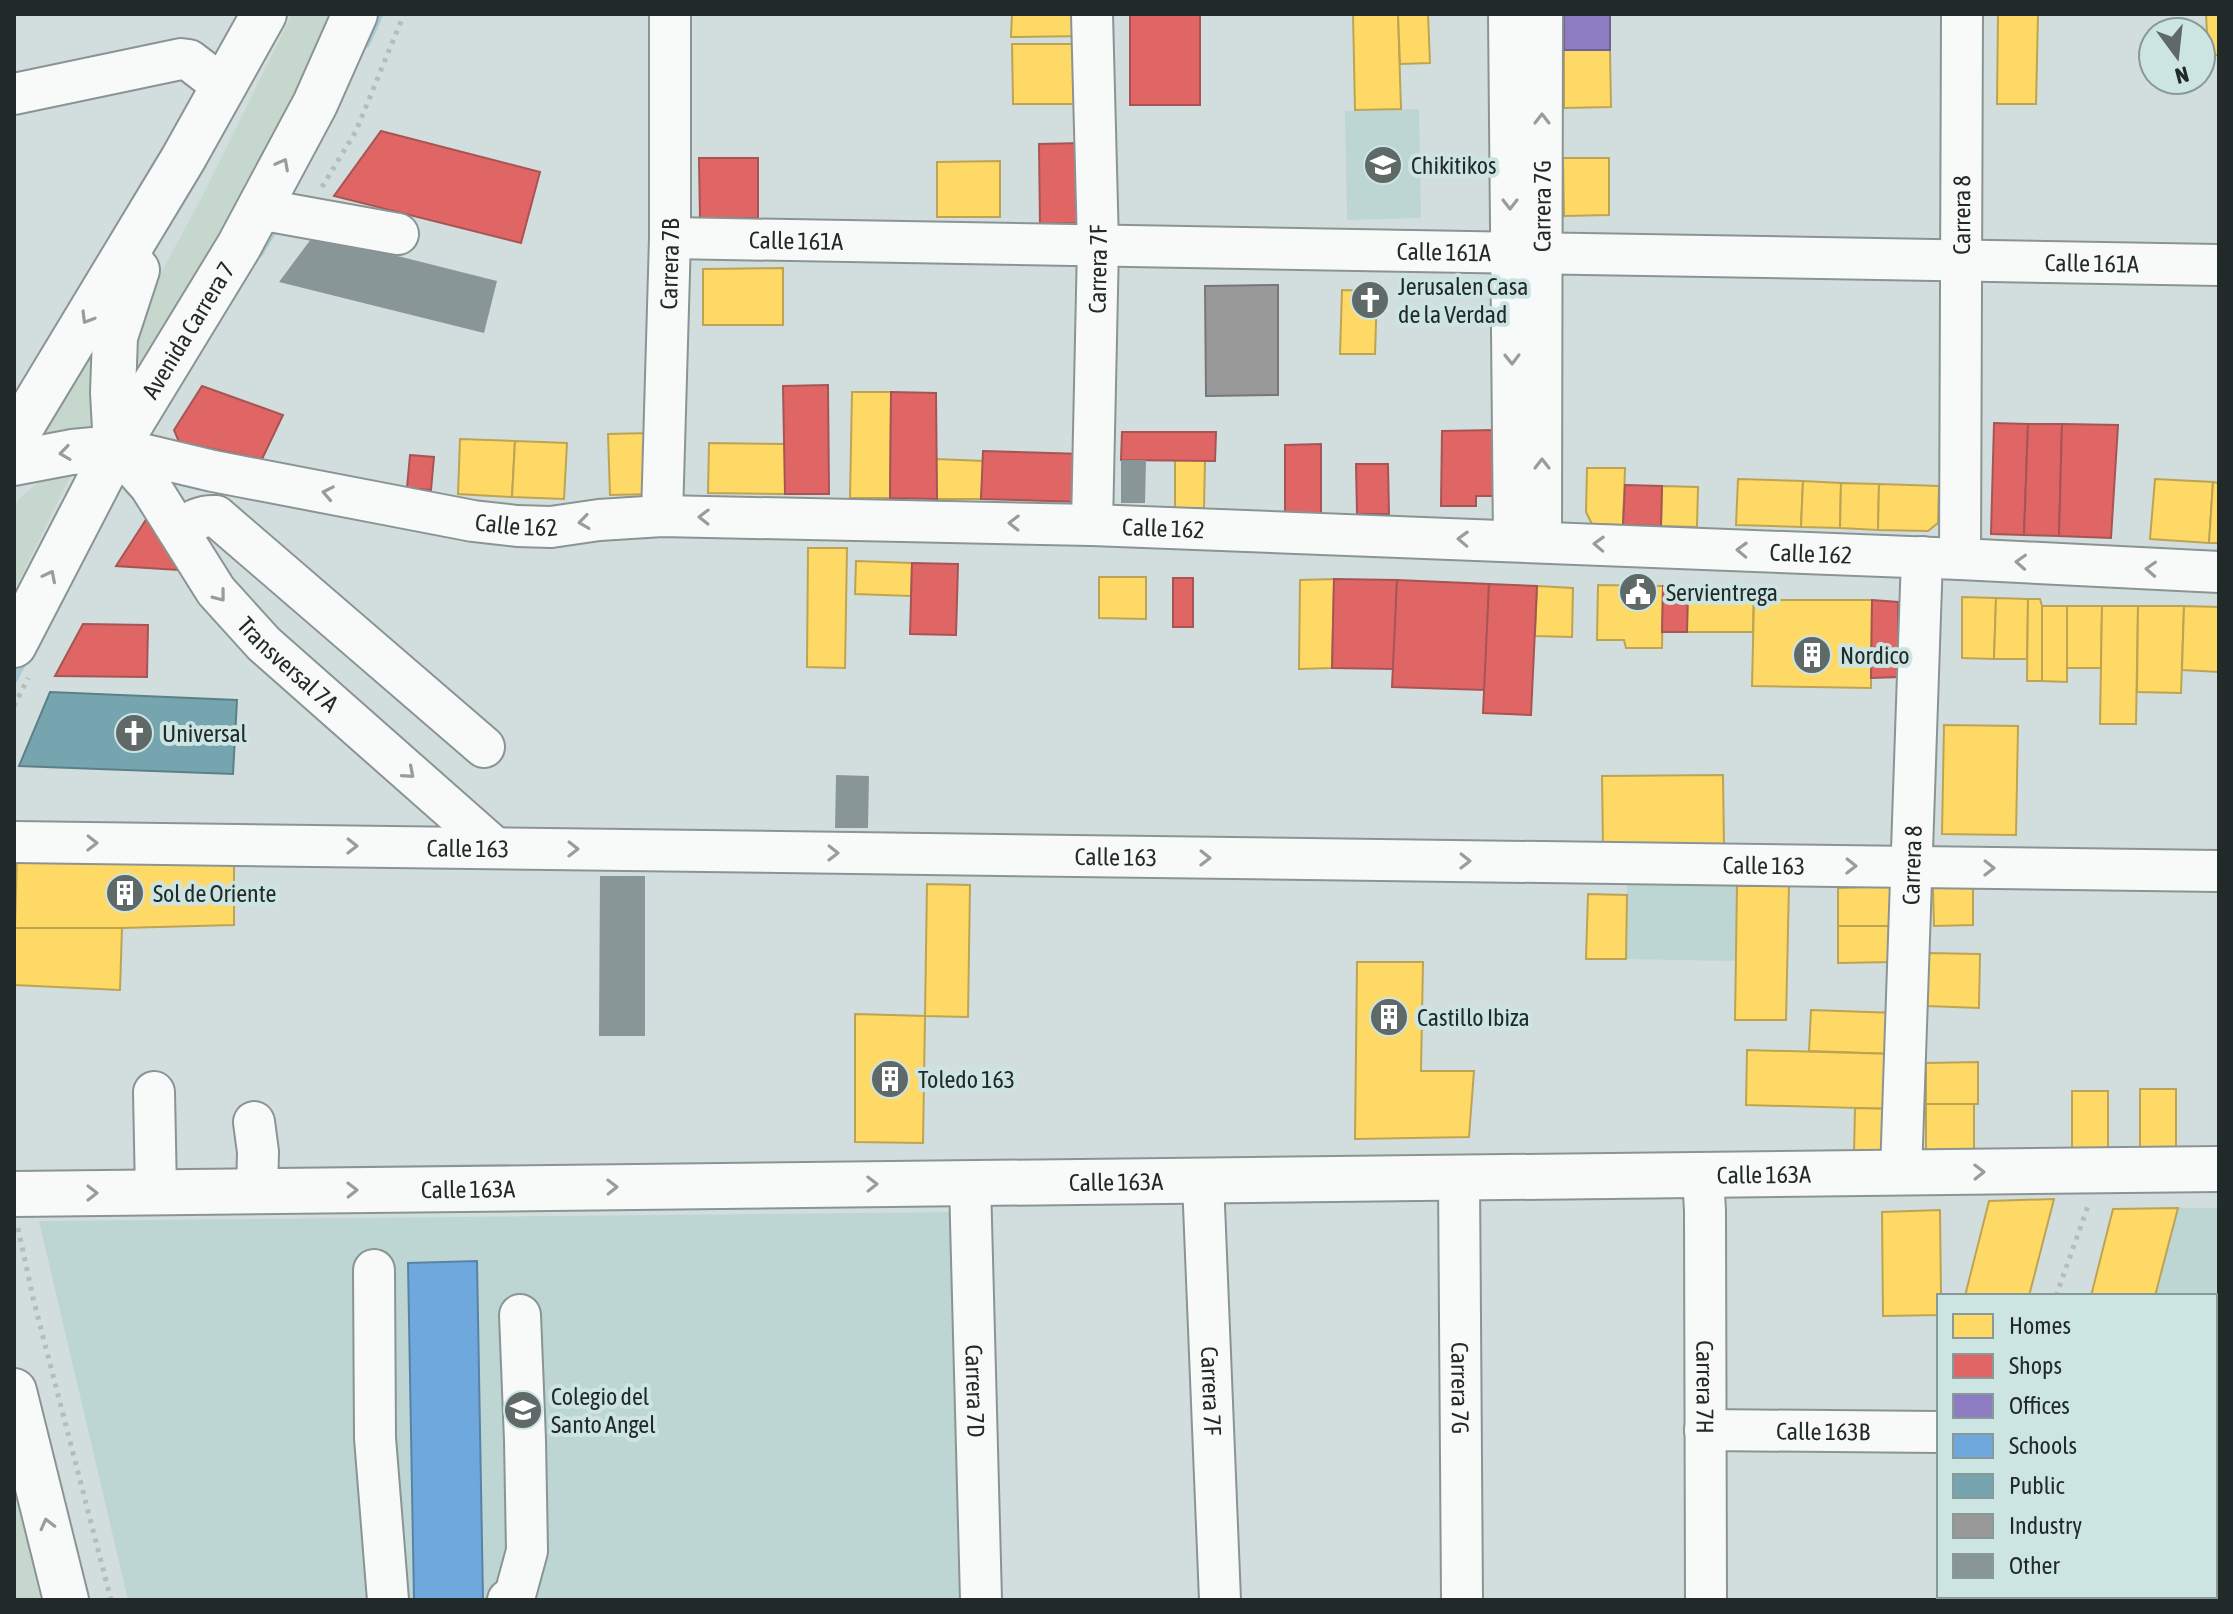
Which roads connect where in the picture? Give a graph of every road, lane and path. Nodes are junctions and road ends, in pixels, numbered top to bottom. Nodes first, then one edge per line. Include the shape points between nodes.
1 (264, 14) edge
2 (355, 14) edge
3 (670, 14) edge
4 (1092, 14) edge
5 (1509, 14) edge
6 (1542, 14) edge
7 (1962, 14) edge
8 (224, 87) junction
9 (14, 94) edge
10 (170, 179) junction
11 (259, 209) junction
12 (398, 234) dead end
13 (670, 238) junction
14 (1098, 245) junction
15 (1526, 253) junction
16 (1961, 260) junction
17 (2219, 265) edge
18 (14, 439) edge
19 (116, 448) junction
20 (14, 463) edge
21 (662, 516) junction
22 (1092, 525) junction
23 (178, 530) junction
24 (1528, 541) junction
25 (1941, 558) junction
26 (2219, 572) edge
27 (14, 645) edge
28 (484, 747) dead end
29 (14, 842) edge
30 (495, 848) junction
31 (1911, 867) junction
32 (2219, 871) edge
33 (154, 1092) dead end
34 (254, 1122) dead end
35 (2219, 1169) edge
36 (2101, 1171) junction
37 (1901, 1173) junction
38 (1703, 1175) junction
39 (1459, 1178) junction
40 (1203, 1181) junction
41 (970, 1183) junction
42 (257, 1191) junction
43 (156, 1192) junction
44 (16, 1210) edge
45 (374, 1270) dead end
46 (2057, 1294) edge
47 (520, 1315) dead end
48 (14, 1391) edge
49 (1705, 1430) junction
50 (1937, 1432) edge
51 (66, 1600) edge
52 (111, 1600) edge
53 (388, 1600) edge
54 (508, 1600) edge
55 (981, 1600) edge
56 (1220, 1600) edge
57 (1462, 1600) edge
58 (1706, 1600) edge

1 - 8 main road
11 -> 2 main road, Avenida Carrera 7
3 - 13 street, Carrera 7B
4 - 14 street, Carrera 7F
5 -> 15 street, Carrera 7G
15 -> 6 street, Carrera 7G
7 - 16 street, Carrera 8
8 - 9 street via 181,59
8 - 10 main road
10 -> 18 main road
10 - 19 main road via 115,337
11 - 12 street
11 - 19 main road, Avenida Carrera 7
13 - 14 street, Calle 161A
13 - 21 street, Carrera 7B
14 - 15 street, Calle 161A
14 - 22 street, Carrera 7F
15 - 16 street, Calle 161A
15 - 24 street, Carrera 7G
16 - 17 street, Calle 161A
16 - 25 street, Carrera 8
19 -> 20 main road
21 -> 19 street, Calle 162 via 551,527 502,525
19 - 23 street, Transversal 7A via 150,486
27 -> 19 main road, Avenida Carrera 7
22 -> 21 street, Calle 162
24 -> 22 street, Calle 162
23 - 28 street via 196,518 216,516
23 -> 30 street, Transversal 7A via 216,591 264,644
25 -> 24 street, Calle 162
26 -> 25 street, Calle 162
25 - 31 street, Carrera 8
29 -> 30 street, Calle 163
30 -> 31 street, Calle 163
31 -> 32 street, Calle 163
31 - 37 street, Carrera 8
33 - 43 street
34 - 42 street
35 - 36 main road, Calle 163A
37 -> 36 main road, Calle 163A
36 - 46 path
37 - 38 main road, Calle 163A
38 - 39 main road, Calle 163A
38 - 49 street, Carrera 7H
39 - 40 main road, Calle 163A
39 - 57 street, Carrera 7G
40 - 41 main road, Calle 163A
40 - 56 street, Carrera 7F
42 -> 41 main road, Calle 163A
41 - 55 street, Carrera 7D
42 - 43 main road, Calle 163A
44 -> 43 main road, Calle 163A
44 - 52 path via 33,1298
45 - 53 street via 375,1438
47 - 54 street via 527,1551 515,1595
51 -> 48 main road
49 - 50 street, Calle 163B
49 - 58 street, Carrera 7H

